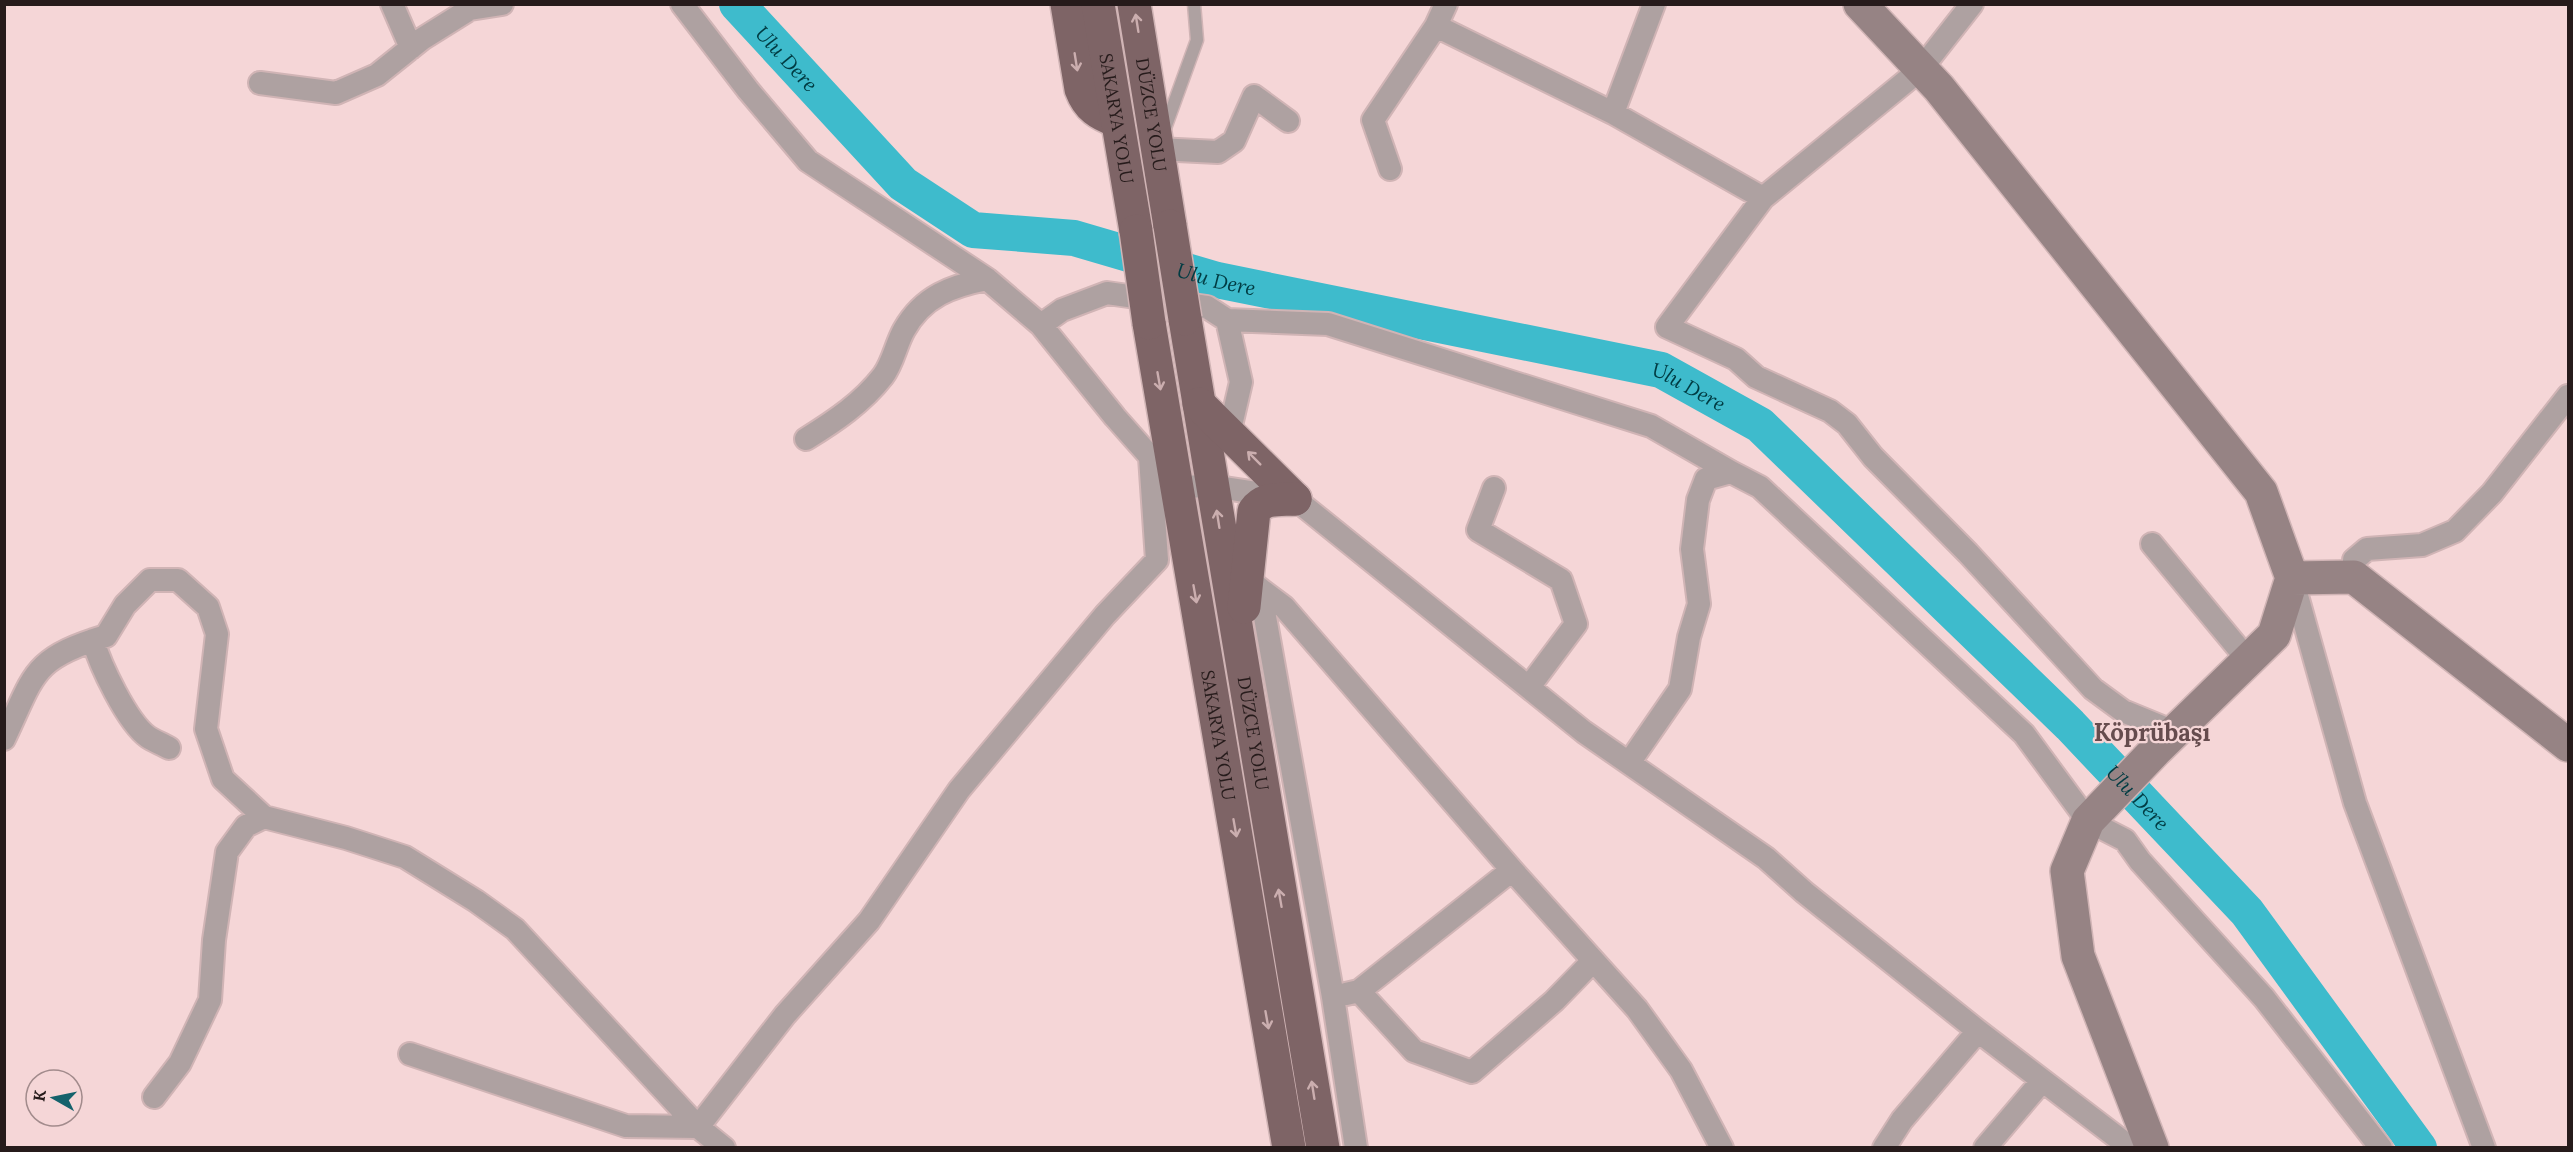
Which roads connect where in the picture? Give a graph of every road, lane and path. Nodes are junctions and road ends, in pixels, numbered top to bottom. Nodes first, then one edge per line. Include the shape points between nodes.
1 (392, 4) edge
2 (502, 4) edge
3 (682, 4) edge
4 (1067, 4) edge
5 (1098, 4) edge
6 (1134, 4) edge
7 (1194, 4) edge
8 (1446, 4) edge
9 (1654, 4) edge
10 (1860, 4) edge
11 (1972, 4) edge
12 (1436, 26) junction
13 (411, 48) junction
14 (1921, 69) junction
15 (260, 83) dead end
16 (1612, 113) junction
17 (1117, 121) junction
18 (1288, 121) dead end
19 (1157, 149) junction
20 (1390, 169) dead end
21 (1763, 198) junction
22 (987, 279) junction
23 (1227, 320) junction
24 (1041, 325) junction
25 (2568, 396) edge
26 (1199, 404) junction
27 (1229, 434) junction
28 (806, 439) dead end
29 (1150, 457) junction
30 (1731, 472) junction
31 (1212, 486) junction
32 (1177, 487) junction
33 (1494, 488) dead end
34 (1295, 499) junction
35 (2152, 544) dead end
36 (1244, 574) junction
37 (2354, 577) junction
38 (2292, 578) junction
39 (93, 640) junction
40 (2248, 660) junction
41 (1529, 687) junction
42 (4, 739) edge
43 (2165, 741) junction
44 (2568, 745) edge
45 (169, 748) dead end
46 (1629, 763) junction
47 (264, 817) junction
48 (2088, 821) junction
49 (1512, 870) junction
50 (1593, 961) junction
51 (1359, 991) junction
52 (1333, 997) junction
53 (1978, 1031) junction
54 (410, 1054) dead end
55 (2042, 1081) junction
56 (154, 1097) dead end
57 (698, 1127) junction
58 (1717, 1145) edge
59 (724, 1148) edge
60 (1289, 1148) edge
61 (1323, 1148) edge
62 (1356, 1148) edge
63 (1884, 1148) edge
64 (1985, 1148) edge
65 (2131, 1148) edge
66 (2152, 1148) edge
67 (2381, 1148) edge
68 (2484, 1148) edge

1 - 13 street
2 - 13 street via 470,9
3 - 22 street via 808,161
4 -> 17 highway via 1085,101
5 - 17 highway, SAKARYA YOLU
19 -> 6 highway, DÜZCE YOLU
7 - 19 lane via 1197,40
8 - 12 street
9 - 16 street
10 - 14 main road
11 - 14 street
12 - 16 street
12 - 20 street via 1373,120
13 - 15 street via 377,75 336,93
14 - 21 street
14 - 38 main road via 2261,492
16 - 21 street
17 -> 32 highway, SAKARYA YOLU, bridge
18 - 19 street via 1254,96 1234,141 1218,152
19 - 26 highway, DÜZCE YOLU, bridge
21 - 43 street via 1667,327 1736,358 1756,377 1830,411 1847,424 1873,457 2093,689
22 - 24 street
22 - 28 street via 953,286 928,301 905,328 885,374 852,410
23 - 24 street via 1207,307 1107,293 1062,310
23 - 27 street via 1241,382
23 - 30 street via 1328,324 1651,426
24 - 29 street
25 - 37 street via 2492,493 2455,531 2422,545 2367,549 2354,560
26 - 27 highway
26 - 31 highway, DÜZCE YOLU
34 -> 27 highway
29 - 32 street
29 - 57 street via 1157,560 1105,615 958,790 869,921 785,1015
30 - 46 street via 1706,479 1698,500 1692,549 1699,604 1680,689
30 - 48 street via 1760,487 2024,734
31 - 32 street
31 - 34 street
36 -> 31 highway, DÜZCE YOLU
32 -> 60 highway, SAKARYA YOLU
33 - 41 street via 1478,530 1561,580 1576,624
34 - 36 highway via 1267,501 1254,511
34 - 41 street
35 - 40 street
36 - 49 street via 1284,607
36 - 52 street
61 -> 36 highway, DÜZCE YOLU via 1239,656
37 - 38 main road
37 - 44 main road
38 - 40 main road via 2274,635
38 - 68 street via 2355,803
39 - 42 street via 69,648 38,670
39 - 45 street via 116,694 146,736
39 - 47 street via 106,636 125,604 150,580 178,580 208,607 217,634 207,729 223,779
40 - 43 main road
41 - 46 street
43 - 48 main road
46 - 53 street via 1766,858
47 - 56 street via 246,826 227,852 210,1000 180,1063
47 - 57 street via 405,857 500,918 515,929
48 - 66 main road via 2067,871 2078,956
48 - 67 street via 2124,840 2264,998
49 - 50 street
49 - 51 street
50 - 51 street via 1554,1001 1472,1072 1414,1051
50 - 58 street via 1638,1009 1682,1070
51 - 52 street
52 - 62 street
53 - 55 street
53 - 63 street via 1902,1120
54 - 57 street via 626,1126
55 - 64 street
55 - 65 street
57 - 59 street

